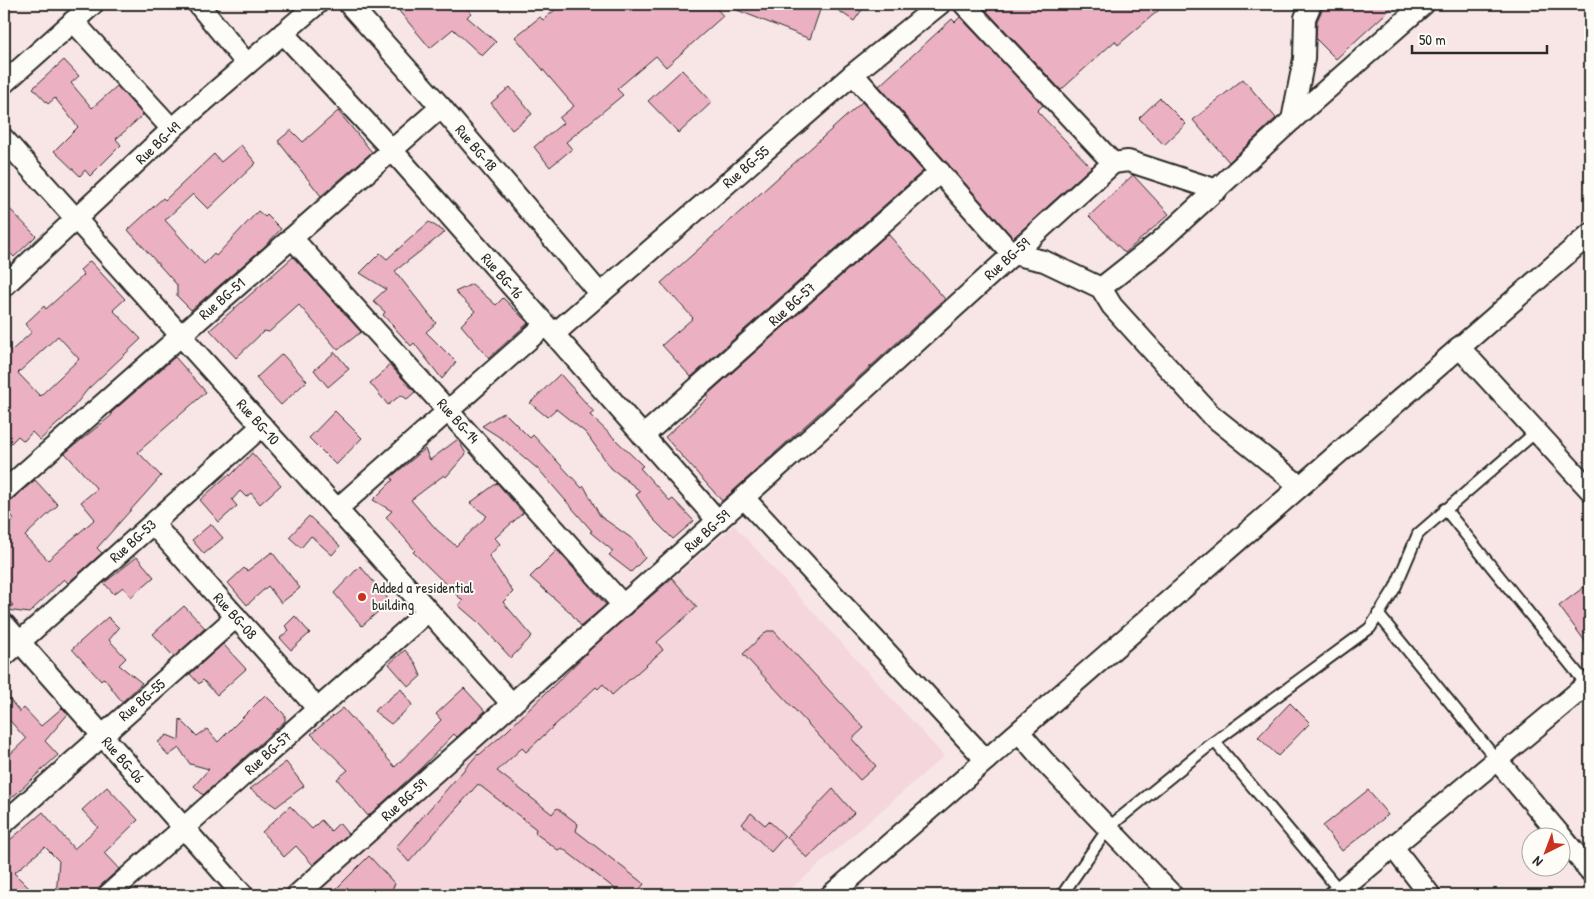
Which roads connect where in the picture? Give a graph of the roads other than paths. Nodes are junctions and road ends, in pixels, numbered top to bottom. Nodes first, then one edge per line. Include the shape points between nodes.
1 (93, 4) edge
2 (198, 4) edge
3 (317, 4) edge
4 (349, 4) edge
5 (940, 4) edge
6 (964, 4) edge
7 (1311, 4) edge
8 (1424, 4) edge
9 (73, 21) junction
10 (284, 34) junction
11 (247, 64) junction
12 (853, 74) junction
13 (4, 82) edge
14 (441, 107) junction
15 (1292, 120) junction
16 (172, 129) junction
17 (4, 139) edge
18 (392, 150) junction
19 (1113, 163) junction
20 (940, 172) junction
21 (1216, 190) junction
22 (76, 220) junction
23 (1590, 234) edge
24 (292, 238) junction
25 (1012, 254) junction
26 (4, 286) edge
27 (1101, 288) junction
28 (600, 294) junction
29 (550, 330) junction
30 (181, 335) junction
31 (1459, 348) junction
32 (448, 411) junction
33 (262, 426) junction
34 (1536, 431) junction
35 (644, 436) junction
36 (1300, 486) junction
37 (1590, 490) edge
38 (4, 491) edge
39 (744, 498) junction
40 (1445, 509) junction
41 (337, 510) junction
42 (718, 521) junction
43 (153, 524) junction
44 (623, 605) junction
45 (428, 611) junction
46 (1378, 614) junction
47 (236, 617) junction
48 (4, 624) edge
49 (19, 642) junction
50 (4, 656) edge
51 (1589, 685) edge
52 (512, 704) junction
53 (318, 709) junction
54 (1019, 732) junction
55 (102, 736) junction
56 (1216, 742) junction
57 (986, 760) junction
58 (1497, 760) junction
59 (4, 823) edge
60 (1552, 826) edge
61 (1109, 827) junction
62 (184, 828) junction
63 (1393, 847) junction
64 (1572, 850) edge
65 (1590, 871) edge
66 (1338, 893) edge
67 (108, 895) edge
68 (243, 895) edge
69 (297, 895) edge
70 (831, 895) edge
71 (1062, 895) edge
72 (1172, 895) edge
73 (1430, 895) edge

1 - 9 street
2 - 11 street
3 - 10 street, Rue BG-49
4 - 14 street, Rue BG-18
5 - 12 street, Rue BG-55
6 - 19 street
7 - 15 street via 1305,18 1304,59
8 - 15 street
9 - 13 street
9 - 16 street
10 - 11 street, Rue BG-49
10 - 18 street, Rue BG-16
11 - 16 street, Rue BG-49
12 - 20 street
12 - 28 street, Rue BG-55
14 - 18 street, Rue BG-51
14 - 28 street, Rue BG-18
15 - 21 street
16 - 22 street, Rue BG-49
17 - 22 street, Rue BG-10
18 - 24 street, Rue BG-51
18 - 29 street, Rue BG-16
19 - 21 street via 1128,161
19 - 25 street, Rue BG-59
20 - 25 street
20 - 35 street, Rue BG-57
21 - 27 street via 1158,243
22 - 26 street, Rue BG-49
22 - 30 street, Rue BG-10
23 - 31 street
24 - 30 street, Rue BG-51
24 - 32 street, Rue BG-14
25 - 27 street via 1044,261
25 - 39 street, Rue BG-59
27 - 36 street via 1112,306 1210,414
28 - 29 street, Rue BG-55
29 - 32 street, Rue BG-55
29 - 35 street, Rue BG-16
30 - 33 street, Rue BG-10
30 - 38 street, Rue BG-51
31 - 34 street
31 - 36 street
32 - 41 street, Rue BG-55
32 - 44 street, Rue BG-14
33 - 41 street, Rue BG-10
33 - 43 street, Rue BG-53
34 - 37 street
34 - 40 lane
35 - 42 street, Rue BG-16
36 - 54 street
39 - 42 street, Rue BG-59
39 - 57 street
40 - 46 lane via 1418,534 1395,588
40 - 51 lane
41 - 45 street, Rue BG-10
42 - 44 street, Rue BG-59
43 - 47 street, Rue BG-08
43 - 49 street, Rue BG-53
44 - 52 street, Rue BG-59
45 - 52 street, Rue BG-10
45 - 53 street, Rue BG-57
46 - 56 lane via 1370,628
46 - 58 lane
47 - 53 street, Rue BG-08
47 - 55 street, Rue BG-55
48 - 49 street, Rue BG-06
49 - 50 street, Rue BG-53
49 - 55 street, Rue BG-06
51 - 58 street
52 - 69 street, Rue BG-59
53 - 62 street, Rue BG-57
54 - 57 street
54 - 61 street
55 - 59 street, Rue BG-55
55 - 62 street, Rue BG-06
56 - 61 lane
56 - 66 lane
57 - 70 street
58 - 60 street
58 - 63 street
61 - 71 lane
61 - 72 street
62 - 67 street, Rue BG-57
62 - 68 street, Rue BG-06
63 - 66 street
63 - 73 street
64 - 65 street

